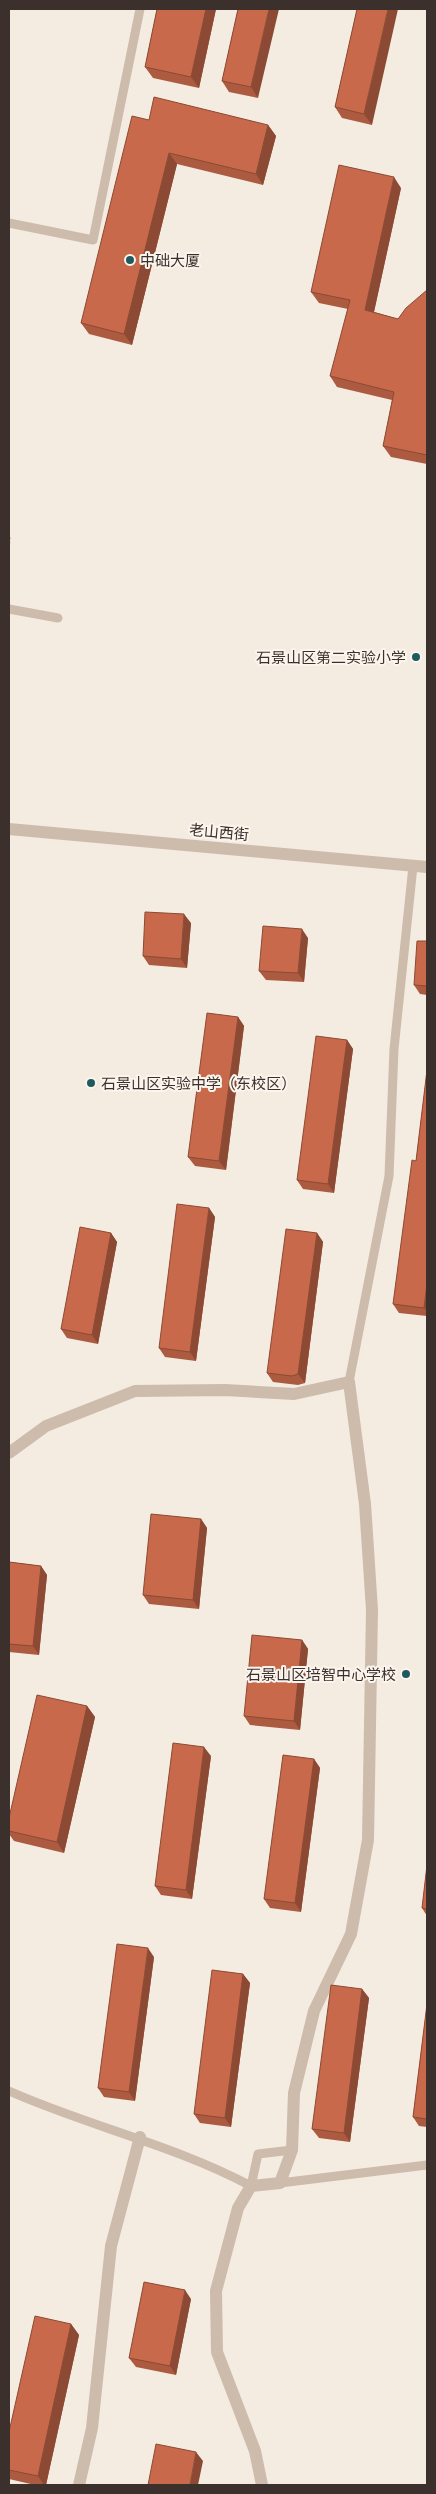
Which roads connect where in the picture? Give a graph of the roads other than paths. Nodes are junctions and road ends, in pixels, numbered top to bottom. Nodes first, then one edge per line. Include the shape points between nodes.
1 (140, 9) edge
2 (9, 223) edge
3 (9, 609) edge
4 (58, 618) dead end
5 (9, 828) edge
6 (413, 866) junction
7 (427, 867) edge
8 (349, 1382) junction
9 (9, 1453) edge
10 (9, 2092) edge
11 (140, 2137) junction
12 (292, 2150) junction
13 (427, 2165) edge
14 (280, 2183) junction
15 (251, 2186) junction
16 (79, 2485) edge
17 (262, 2485) edge

1 - 2 lane via 93,240
3 - 4 lane
5 - 6 street, 老山西街
6 - 7 street, 老山西街
6 - 8 lane via 394,1049 390,1176
8 - 9 street via 294,1394 225,1390 135,1391 46,1426
8 - 12 street via 365,1504 372,1610 368,1840 351,1934 314,2011 294,2092
10 - 11 lane
11 - 15 lane via 218,2168
11 - 16 street via 111,2246 92,2428
12 - 14 street
12 - 15 lane via 258,2154
13 - 14 lane
14 - 15 street
15 - 17 street via 238,2208 216,2291 217,2352 255,2451

